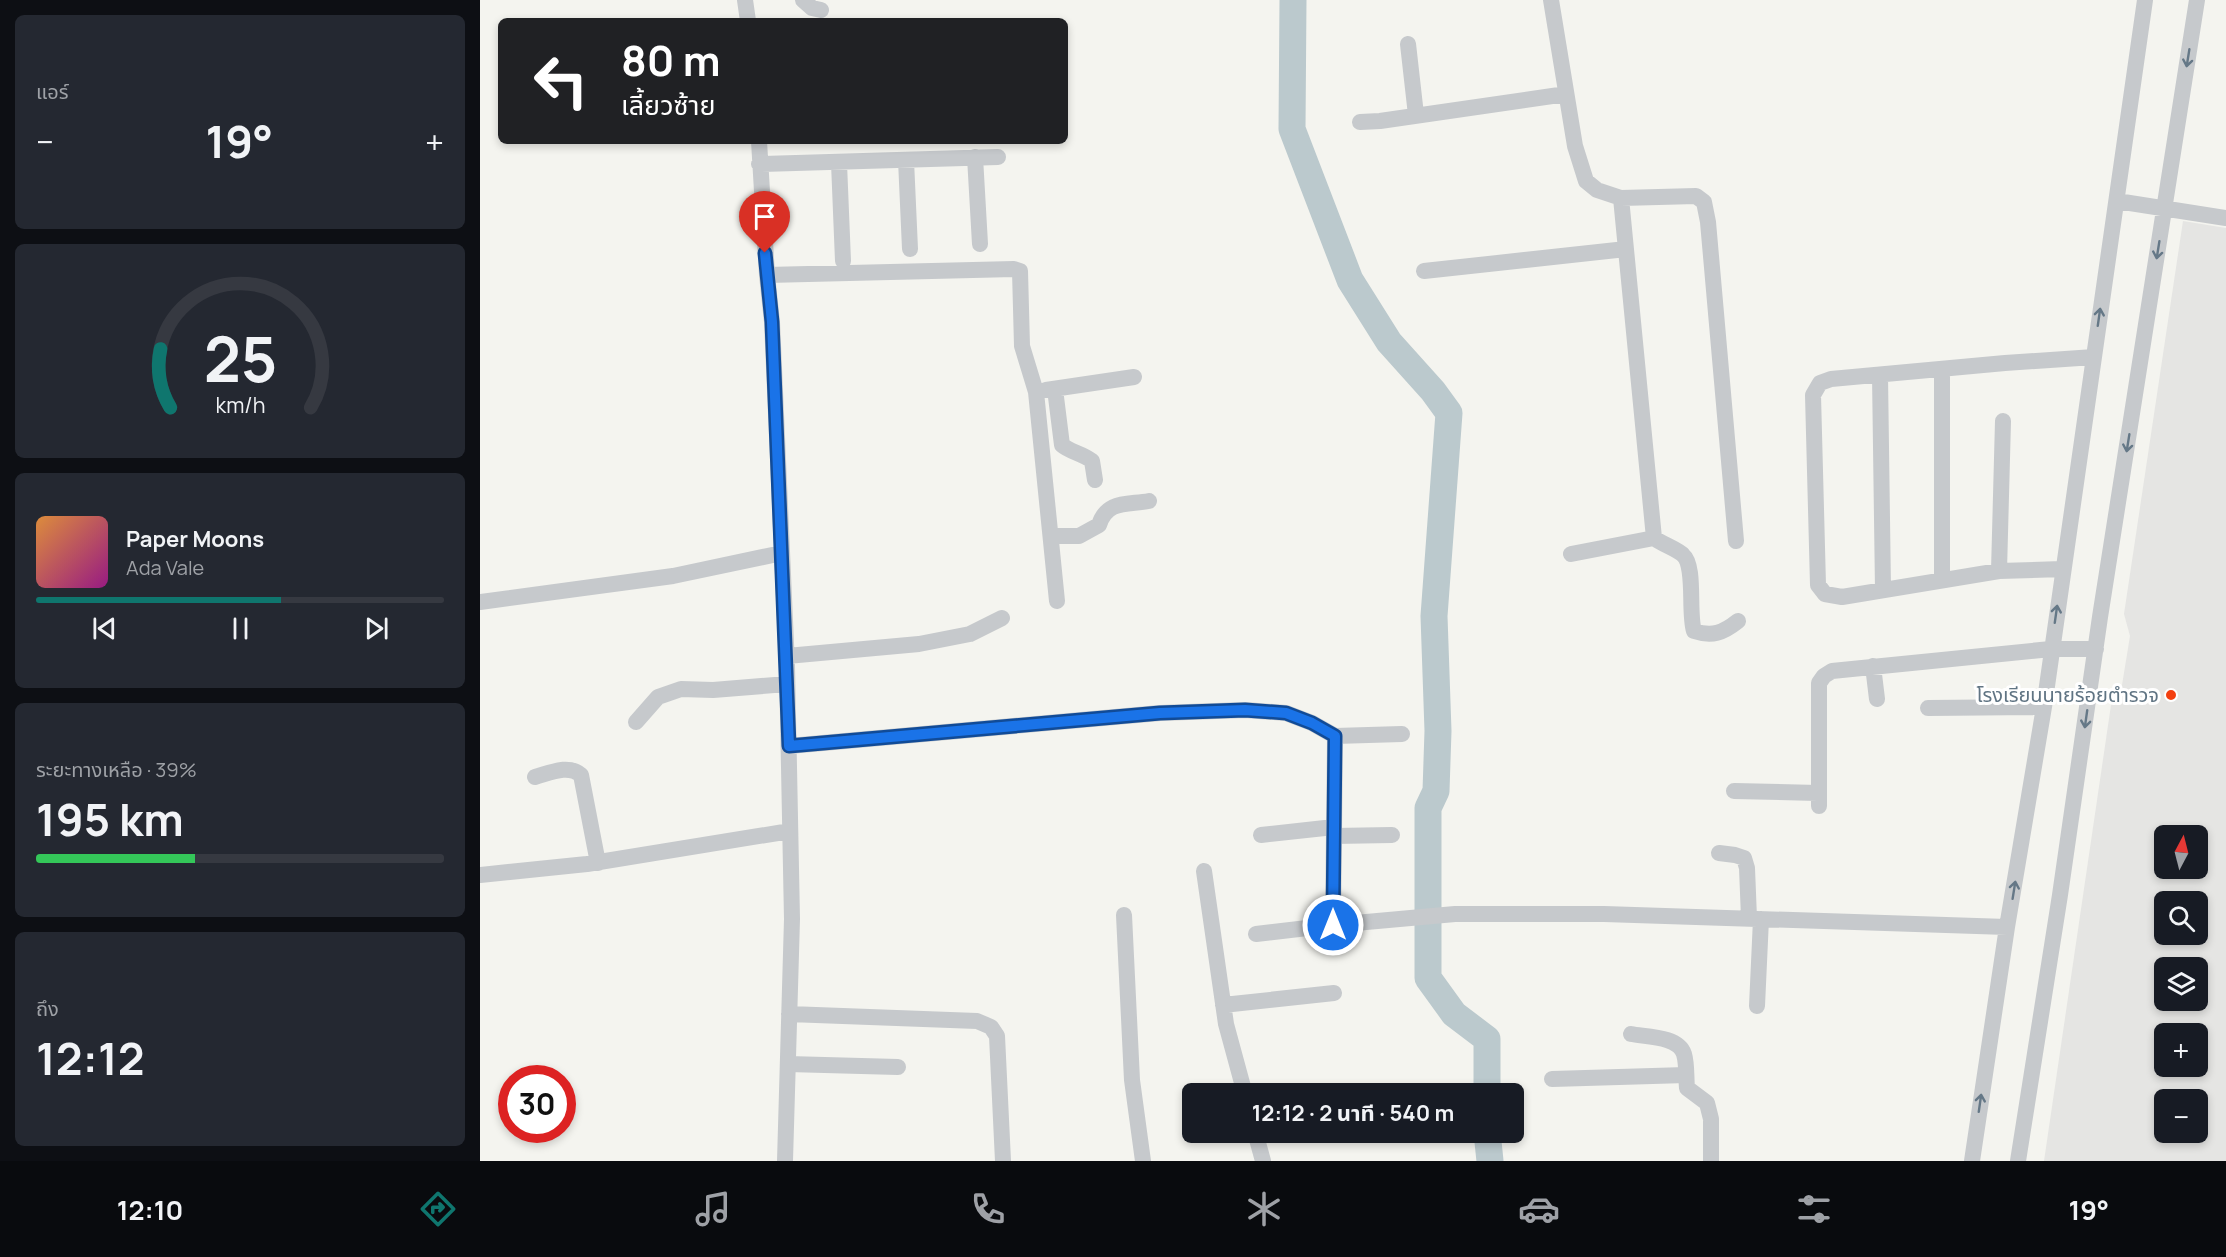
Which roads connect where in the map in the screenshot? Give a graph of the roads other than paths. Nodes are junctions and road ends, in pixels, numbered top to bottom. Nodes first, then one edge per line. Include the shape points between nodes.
1 (745, 0) edge
2 (803, 0) edge
3 (1551, 0) edge
4 (2145, 0) edge
5 (2197, 0) edge
6 (821, 10) dead end
7 (748, 18) edge
8 (1408, 44) dead end
9 (1566, 94) junction
10 (1416, 115) junction
11 (1360, 122) dead end
12 (759, 144) edge
13 (975, 157) junction
14 (998, 157) dead end
15 (906, 160) junction
16 (839, 163) junction
17 (759, 164) junction
18 (1621, 198) junction
19 (2117, 201) junction
20 (2164, 208) junction
21 (2226, 218) edge
22 (980, 244) dead end
23 (910, 249) dead end
24 (1626, 249) junction
25 (843, 261) dead end
26 (1424, 271) dead end
27 (766, 275) junction
28 (2094, 357) junction
29 (1942, 369) junction
30 (1880, 375) junction
31 (1134, 377) dead end
32 (1055, 389) junction
33 (1036, 392) junction
34 (2003, 422) dead end
35 (1095, 480) dead end
36 (1149, 501) dead end
37 (1050, 536) junction
38 (1654, 538) junction
39 (1737, 541) dead end
40 (782, 553) junction
41 (1571, 555) dead end
42 (2062, 569) junction
43 (1999, 571) junction
44 (1942, 580) junction
45 (1883, 590) junction
46 (1057, 601) dead end
47 (480, 602) edge
48 (1002, 618) dead end
49 (1738, 621) dead end
50 (2051, 649) junction
51 (2096, 650) junction
52 (786, 656) junction
53 (1872, 666) junction
54 (787, 684) junction
55 (1877, 699) dead end
56 (2044, 707) junction
57 (1928, 708) dead end
58 (636, 722) dead end
59 (1402, 734) dead end
60 (1335, 736) junction
61 (789, 746) junction
62 (535, 777) dead end
63 (1734, 791) dead end
64 (790, 831) junction
65 (1334, 831) junction
66 (1261, 835) dead end
67 (1392, 835) dead end
68 (1719, 853) dead end
69 (598, 863) junction
70 (1204, 871) dead end
71 (480, 875) edge
72 (1124, 915) dead end
73 (1755, 919) junction
74 (1333, 925) junction
75 (2007, 927) junction
76 (1256, 934) dead end
77 (1335, 993) dead end
78 (1223, 1005) junction
79 (1757, 1006) dead end
80 (789, 1014) junction
81 (1631, 1034) dead end
82 (788, 1064) junction
83 (898, 1067) dead end
84 (1686, 1075) junction
85 (1552, 1079) dead end
86 (1242, 1083) edge
87 (1258, 1143) edge
88 (785, 1161) edge
89 (1003, 1161) edge
90 (1143, 1161) edge
91 (1263, 1161) edge
92 (1711, 1161) edge
93 (1972, 1161) edge
94 (2018, 1161) edge

1 - 7 street
2 - 6 street
3 - 9 street
4 - 19 street
5 -> 20 street
8 - 10 street
9 - 10 street
9 - 18 street via 1586,181
10 - 11 street
12 - 17 street
13 - 14 street
13 - 15 street
13 - 22 street
15 - 16 street
15 - 23 street
16 - 17 street
16 - 25 street
17 - 27 street
18 - 24 street
18 - 39 street via 1696,196 1704,202
19 - 20 street
28 -> 19 street
20 - 21 street
20 -> 51 street
24 - 26 street
24 - 38 street
27 - 33 street via 1018,269 1022,346
27 - 40 street via 772,322
28 - 29 street
28 - 42 street
29 - 30 street
29 - 44 street
30 - 45 street
30 - 45 street via 1824,381 1813,395 1818,585 1825,594 1842,597
31 - 32 street
32 - 33 street
32 - 35 street via 1062,445 1092,461
33 - 37 street
34 - 43 street
36 - 37 street via 1111,508 1102,514 1099,525 1079,536
37 - 46 street
38 - 41 street
38 - 49 street via 1683,554 1688,562 1694,631 1716,634
40 - 47 street via 673,576
40 - 52 street
42 - 43 street
50 -> 42 street
43 - 44 street
44 - 45 street
48 - 52 street via 970,634 919,644
50 - 51 street
50 - 53 street
50 - 56 street
51 -> 94 street
52 - 54 street
53 - 55 street
53 - 63 street via 1832,671 1819,683 1819,800
54 - 58 street via 681,689 658,697
54 - 61 street
56 - 57 street
75 -> 56 street
59 - 60 street
60 - 61 street via 1286,713 1245,710 1160,713
60 - 65 street
61 - 64 street
62 - 69 street via 562,769 581,775
64 - 69 street
64 - 80 street
65 - 66 street
65 - 67 street
65 - 74 street
68 - 73 street via 1744,858
69 - 71 street
70 - 78 street
72 - 90 street via 1132,1080
73 - 74 street via 1455,914
73 - 75 street
73 - 79 street
74 - 76 street
93 -> 75 street
77 - 78 street
78 - 86 street
80 - 82 street
80 - 89 street via 977,1021 991,1027 997,1036 999,1054
81 - 84 street via 1667,1040 1678,1046 1684,1054
82 - 83 street
82 - 88 street
84 - 85 street
84 - 92 street via 1687,1088 1707,1103
87 - 91 street

